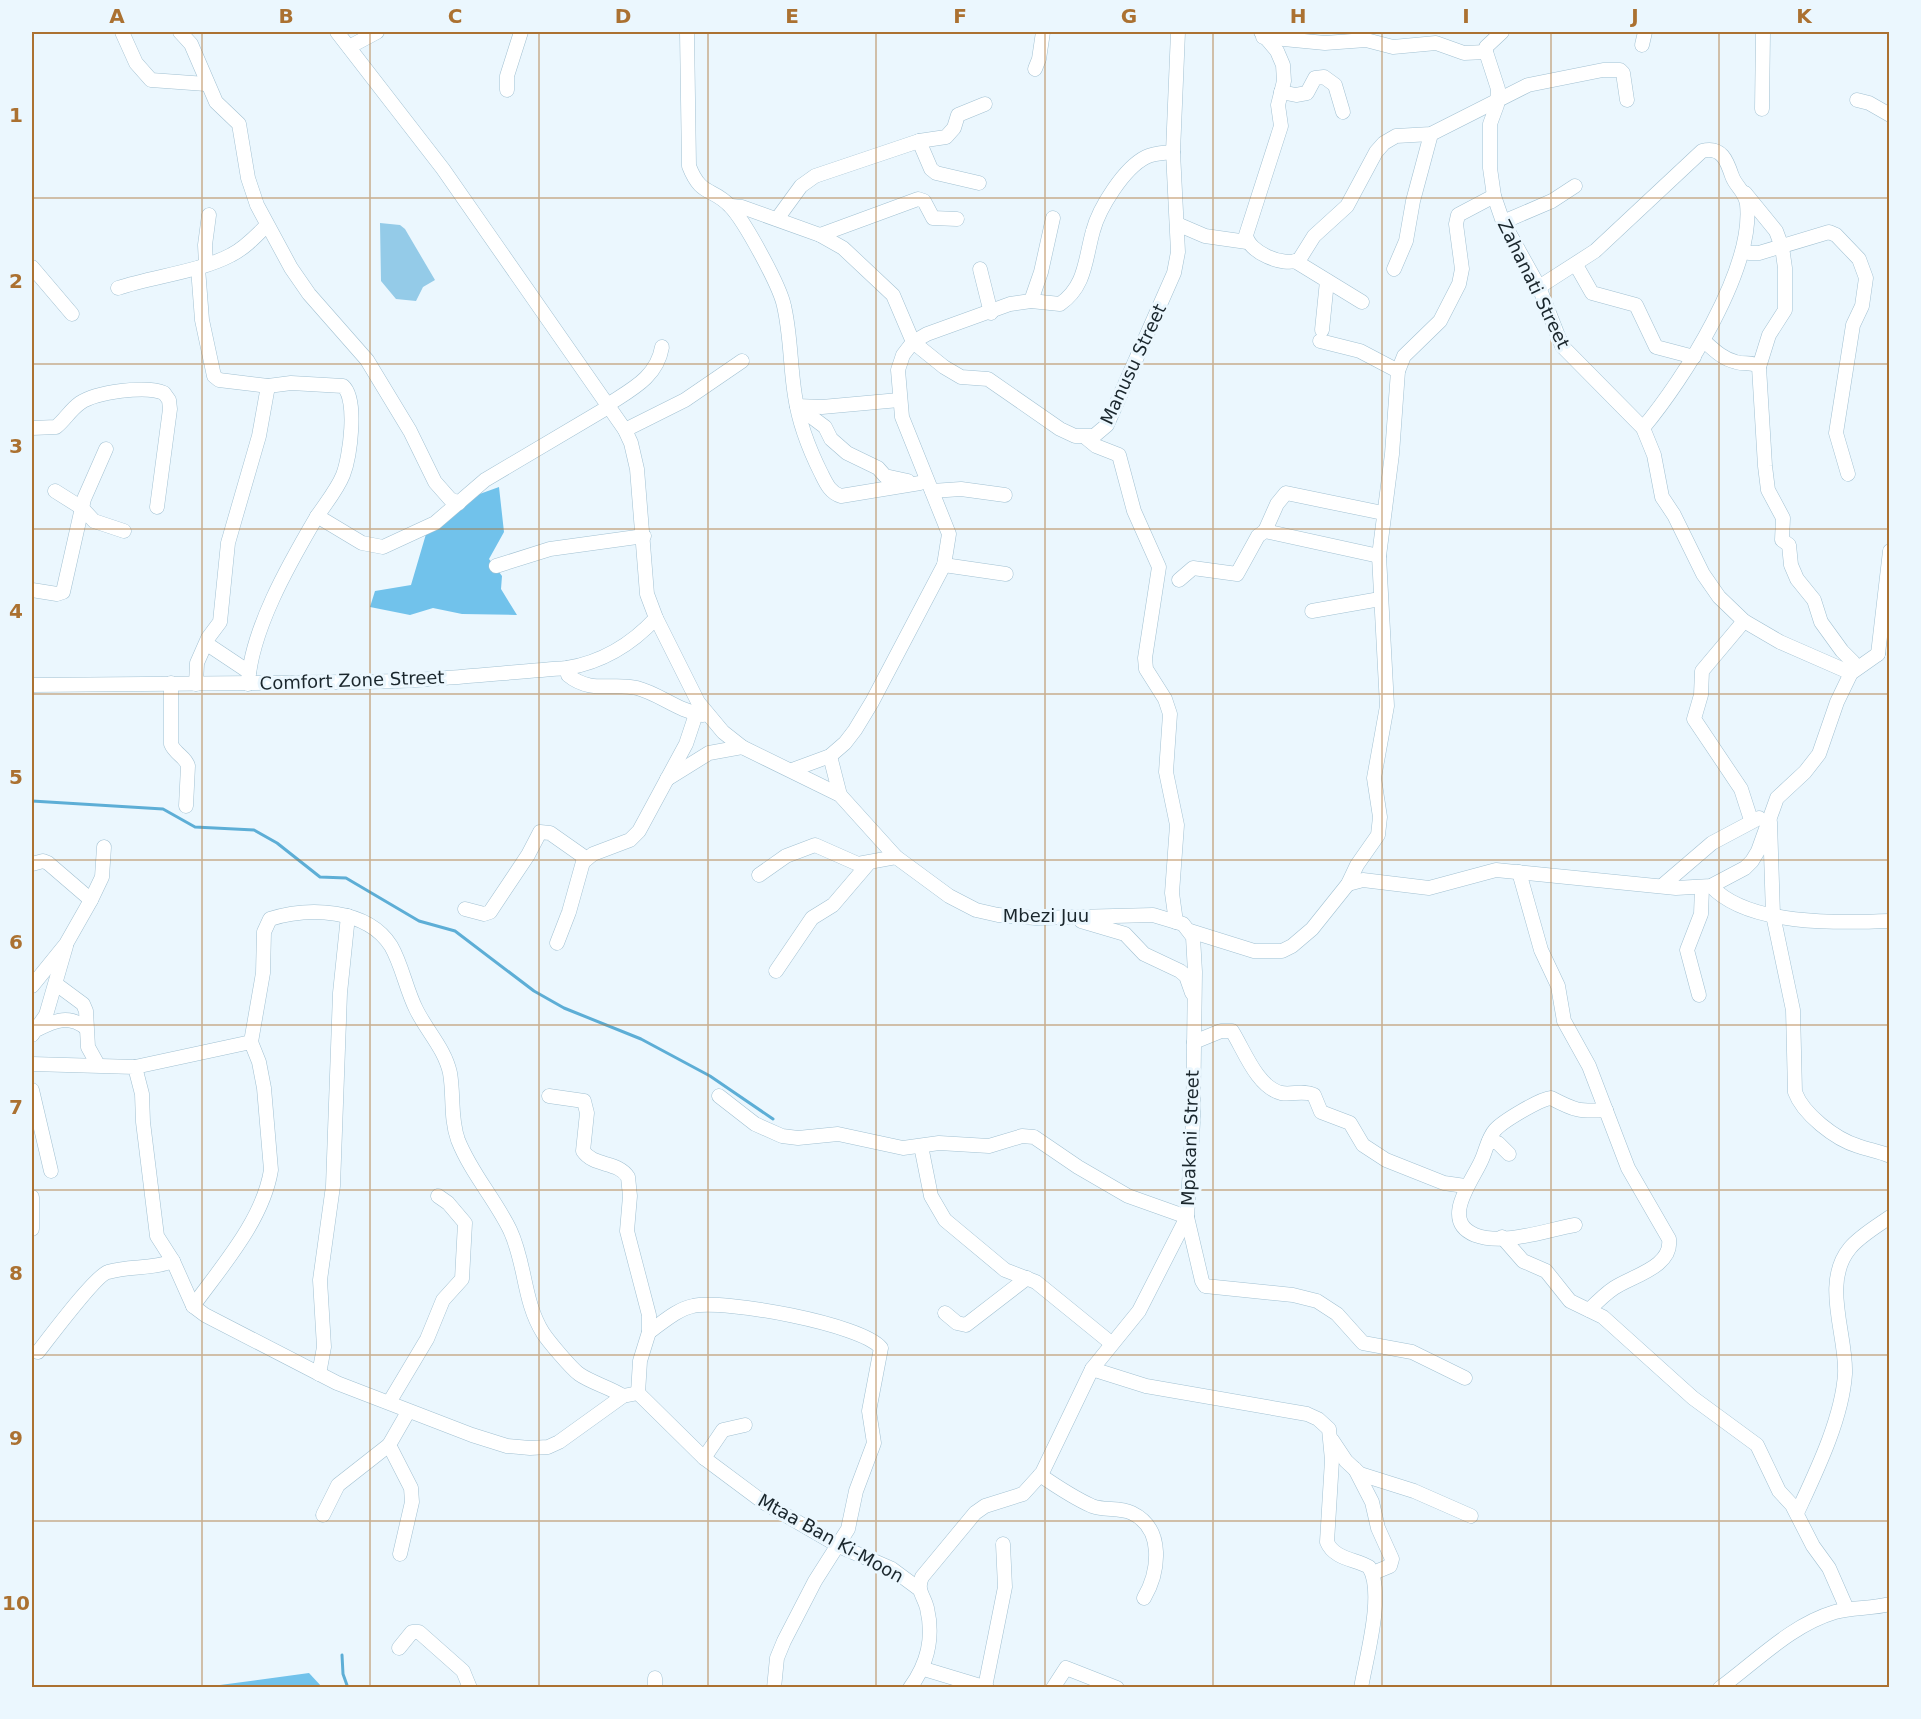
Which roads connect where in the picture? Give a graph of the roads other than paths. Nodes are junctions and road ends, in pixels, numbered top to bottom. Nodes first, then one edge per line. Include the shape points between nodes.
1 (122, 32) edge
2 (180, 32) edge
3 (337, 32) edge
4 (376, 32) edge
5 (521, 32) edge
6 (687, 32) edge
7 (1042, 32) edge
8 (1178, 32) edge
9 (1318, 32) edge
10 (1502, 32) edge
11 (1763, 32) edge
12 (1262, 34) edge
13 (1344, 43) junction
14 (349, 47) junction
15 (1486, 52) junction
16 (1035, 69) dead end
17 (206, 84) junction
18 (507, 90) dead end
19 (1281, 92) junction
20 (1627, 100) dead end
21 (1857, 100) dead end
22 (1498, 101) junction
23 (985, 104) dead end
24 (1762, 109) dead end
25 (1343, 112) dead end
26 (1890, 115) edge
27 (1431, 134) junction
28 (919, 141) junction
29 (1173, 152) junction
30 (979, 183) dead end
31 (1575, 186) dead end
32 (1743, 189) junction
33 (1494, 196) junction
34 (731, 207) junction
35 (209, 215) dead end
36 (1053, 218) dead end
37 (777, 219) junction
38 (957, 219) dead end
39 (1503, 222) junction
40 (1177, 224) junction
41 (267, 225) junction
42 (820, 235) junction
43 (1247, 242) junction
44 (1782, 247) junction
45 (1743, 249) junction
46 (1295, 261) junction
47 (1576, 265) junction
48 (202, 266) junction
49 (32, 267) edge
50 (980, 269) dead end
51 (1394, 269) dead end
52 (1327, 281) junction
53 (1539, 287) junction
54 (118, 288) dead end
55 (1030, 301) junction
56 (1362, 302) dead end
57 (991, 313) junction
58 (72, 314) dead end
59 (1704, 341) junction
60 (913, 342) junction
61 (662, 347) dead end
62 (1694, 357) junction
63 (742, 361) dead end
64 (1759, 367) junction
65 (1398, 371) junction
66 (268, 386) junction
67 (899, 400) junction
68 (610, 405) junction
69 (797, 406) junction
70 (32, 428) edge
71 (1643, 428) junction
72 (625, 430) junction
73 (1085, 437) junction
74 (106, 449) dead end
75 (1848, 474) dead end
76 (923, 478) junction
77 (55, 490) dead end
78 (932, 491) junction
79 (1005, 495) dead end
80 (459, 503) junction
81 (157, 507) dead end
82 (82, 508) junction
83 (1383, 513) junction
84 (317, 516) junction
85 (124, 531) dead end
86 (1265, 531) junction
87 (644, 536) junction
88 (1890, 551) edge
89 (1379, 556) junction
90 (944, 565) junction
91 (496, 566) dead end
92 (1006, 574) dead end
93 (1179, 580) dead end
94 (32, 590) edge
95 (1380, 599) junction
96 (1312, 611) dead end
97 (656, 618) junction
98 (1744, 621) junction
99 (207, 644) junction
100 (1880, 656) edge
101 (1852, 667) junction
102 (567, 668) junction
103 (248, 678) junction
104 (171, 683) junction
105 (196, 684) junction
106 (32, 685) edge
107 (702, 715) junction
108 (742, 747) junction
109 (830, 756) junction
110 (792, 770) junction
111 (663, 782) junction
112 (840, 795) junction
113 (186, 806) dead end
114 (1770, 817) junction
115 (1750, 820) junction
116 (104, 847) dead end
117 (896, 857) junction
118 (587, 859) junction
119 (32, 864) edge
120 (868, 864) junction
121 (1519, 872) junction
122 (759, 875) dead end
123 (1348, 884) junction
124 (1663, 885) junction
125 (1706, 887) junction
126 (91, 900) junction
127 (465, 909) dead end
128 (1773, 915) junction
129 (348, 916) junction
130 (1066, 917) junction
131 (1890, 921) edge
132 (1176, 922) junction
133 (1190, 932) junction
134 (558, 943) dead end
135 (776, 971) dead end
136 (55, 974) junction
137 (32, 987) edge
138 (1699, 995) dead end
139 (1195, 1001) junction
140 (34, 1028) edge
141 (86, 1028) junction
142 (251, 1042) junction
143 (1194, 1042) junction
144 (32, 1064) edge
145 (98, 1065) junction
146 (135, 1067) junction
147 (32, 1090) edge
148 (549, 1096) dead end
149 (719, 1096) dead end
150 (1606, 1110) junction
151 (1489, 1141) junction
152 (921, 1146) junction
153 (1509, 1154) dead end
154 (1890, 1156) edge
155 (51, 1171) dead end
156 (1465, 1186) junction
157 (438, 1196) dead end
158 (32, 1197) edge
159 (1187, 1217) junction
160 (1890, 1217) edge
161 (1575, 1225) dead end
162 (32, 1229) edge
163 (1502, 1237) junction
164 (173, 1261) junction
165 (1027, 1278) junction
166 (193, 1306) junction
167 (1589, 1310) junction
168 (945, 1313) dead end
169 (649, 1332) junction
170 (1111, 1343) junction
171 (38, 1352) dead end
172 (1092, 1369) junction
173 (319, 1374) junction
174 (1465, 1378) dead end
175 (632, 1394) junction
176 (390, 1401) junction
177 (408, 1412) junction
178 (745, 1425) dead end
179 (1332, 1440) junction
180 (389, 1445) junction
181 (704, 1458) junction
182 (1353, 1464) junction
183 (1040, 1475) junction
184 (1797, 1513) junction
185 (323, 1515) dead end
186 (1471, 1516) dead end
187 (1003, 1544) dead end
188 (839, 1546) junction
189 (400, 1554) dead end
190 (1373, 1573) junction
191 (919, 1589) junction
192 (1144, 1598) dead end
193 (1890, 1604) edge
194 (1847, 1609) junction
195 (399, 1648) dead end
196 (924, 1669) junction
197 (986, 1687) edge
198 (470, 1688) edge
199 (774, 1688) edge
200 (910, 1688) edge
201 (1053, 1688) edge
202 (1117, 1688) edge
203 (1361, 1688) edge
204 (1720, 1688) edge

1 - 17 street via 136,63 151,80
2 - 17 street via 191,44
3 - 14 street
4 - 14 street
5 - 18 street via 507,76
6 - 34 street via 689,166 698,186
7 - 16 street
8 - 29 street, Manusu Street
9 - 13 street
10 - 15 street via 1492,39
11 - 24 street
12 - 13 street
12 - 19 street via 1281,58
13 - 15 street via 1366,40 1393,48 1436,44 1464,53
14 - 68 street via 443,169
15 - 22 street, Zahanati Street
17 - 41 street via 220,107 239,124 248,177
19 - 25 street via 1307,93 1315,78 1324,77 1335,85
19 - 43 street via 1281,126 1247,228
20 - 22 street via 1623,73 1603,70 1528,85
21 - 26 street
22 - 27 street
22 - 33 street, Zahanati Street via 1490,124
23 - 28 street via 958,115 946,137
27 - 46 street via 1396,136 1379,147 1347,206 1314,236
27 - 51 street via 1406,241
28 - 30 street via 936,173
28 - 37 street via 815,176 801,186
29 - 40 street, Manusu Street
29 - 55 street via 1145,158 1119,184 1097,218 1084,272 1073,293 1060,304
31 - 39 street via 1552,201
32 - 44 street via 1772,224
32 - 45 street via 1748,216
32 - 47 street via 1725,158 1715,151 1702,151 1624,226
33 - 39 street, Zahanati Street
33 - 65 street via 1458,215 1462,269 1459,284 1440,321 1404,356
34 - 37 street
34 - 69 street via 783,297
35 - 48 street
36 - 55 street
37 - 42 street
38 - 42 street via 933,218 924,201 918,199
39 - 53 street, Zahanati Street
40 - 43 street via 1205,236
40 - 73 street, Manusu Street via 1178,252 1163,299 1107,425 1101,433
41 - 48 street via 241,249
41 - 80 street via 309,294 380,378 442,491
42 - 60 street via 843,248 894,295
43 - 46 street via 1254,250
44 - 45 street via 1754,254
44 - 64 street via 1785,310 1769,335
44 - 75 street via 1829,232 1864,267 1866,288 1853,325 1836,433
45 - 59 street
46 - 52 street
47 - 53 street
47 - 62 street via 1592,293 1636,305 1656,347
48 - 54 street
48 - 66 street via 202,320 214,376 219,380
49 - 58 street
50 - 57 street
52 - 56 street
52 - 65 street via 1321,336
53 - 71 street, Zahanati Street via 1562,346
55 - 57 street via 1010,304
57 - 60 street
59 - 62 street
59 - 64 street via 1724,357
60 - 67 street via 899,363
60 - 73 street, Manusu Street via 956,375 988,379 1060,429
61 - 68 street via 657,364 645,379
62 - 71 street
63 - 72 street via 685,400
64 - 101 street via 1768,490 1783,518 1782,540 1789,545 1797,579 1814,600 1819,618
65 - 83 street
66 - 84 street via 335,385 343,386 350,394 352,426 345,471
66 - 99 street via 259,436 228,543 220,622
67 - 69 street
67 - 76 street
68 - 72 street
68 - 80 street via 507,465
69 - 76 street via 825,427 831,439 885,476
69 - 76 street via 812,454 835,494 841,496
70 - 81 street via 56,427 79,404 98,395 162,391 170,400 170,409
71 - 98 street, Zahanati Street via 1654,455 1662,497 1711,588
72 - 87 street via 635,456
73 - 132 street via 1119,455 1134,511 1159,567 1145,658 1146,669 1170,714 1166,772 1178,825 1172,893
74 - 82 street
76 - 78 street
77 - 82 street
78 - 79 street via 961,489
78 - 90 street via 949,534
80 - 84 street via 435,524 380,548 362,543
82 - 85 street via 94,521
82 - 94 street via 63,592
83 - 86 street via 1286,493
83 - 89 street
84 - 103 street via 267,614
86 - 89 street
86 - 93 street via 1258,536 1237,574 1193,568
87 - 91 street via 550,549
87 - 97 street via 647,594
88 - 100 street
89 - 95 street
90 - 92 street
90 - 109 street via 872,702 845,743
95 - 96 street
95 - 123 street via 1387,706 1374,778 1380,826
97 - 102 street, Comfort Zone Street via 616,653
97 - 107 street
98 - 101 street, Zahanati Street via 1780,642 1834,665
98 - 115 street via 1702,670 1701,695 1694,719 1741,789
99 - 103 street
99 - 105 street via 197,663
100 - 101 street
101 - 114 street via 1814,763 1782,791
102 - 103 street, Comfort Zone Street via 354,682
102 - 107 street via 568,675 583,683 633,687
103 - 105 street, Comfort Zone Street
104 - 105 street, Comfort Zone Street
104 - 106 street, Comfort Zone Street
104 - 113 street via 171,744 188,766
107 - 108 street
107 - 111 street
108 - 110 street
108 - 111 street via 709,753
109 - 110 street
109 - 112 street
110 - 112 street
111 - 118 street via 647,818 630,840
112 - 117 street, Mbezi Juu
114 - 115 street
114 - 125 street via 1752,861 1729,878
114 - 128 street
115 - 124 street via 1712,843
116 - 126 street via 102,877
117 - 120 street
117 - 130 street, Mbezi Juu via 949,896 976,910 1022,918
118 - 127 street via 550,833 540,832 490,912
118 - 134 street via 580,868
119 - 126 street via 48,863
120 - 122 street via 843,859 830,849 815,845 786,856
120 - 135 street via 834,905 812,918
121 - 123 street via 1490,870 1429,888 1363,880
121 - 124 street
121 - 150 street via 1541,950 1558,986 1564,1021 1589,1066
123 - 133 street via 1312,929 1282,951 1246,950
124 - 125 street
125 - 128 street via 1731,903
125 - 138 street via 1701,914 1687,950
126 - 136 street via 66,944
128 - 131 street
128 - 154 street via 1793,1010 1795,1092 1799,1102 1846,1141
129 - 142 street via 302,914 267,921
129 - 173 street via 340,993 333,1186 320,1280 324,1347
129 - 175 street, Mtaa Ban Ki-Moon via 389,944 409,995 444,1056 450,1072 458,1140 509,1229 520,1255 538,1326 577,1372
130 - 132 street, Mbezi Juu via 1139,914
130 - 139 street via 1125,934 1144,954 1184,974
132 - 133 street
133 - 139 street, Mpakani Street via 1195,956
136 - 137 street
136 - 140 street via 46,1016
136 - 141 street via 83,1004
139 - 143 street, Mpakani Street
140 - 141 street via 68,1019
141 - 145 street via 88,1047
142 - 146 street
142 - 166 street via 264,1088 269,1182 246,1229
143 - 156 street via 1221,1031 1232,1031 1255,1069 1276,1091 1314,1095 1321,1112 1350,1123 1363,1145 1375,1154 1444,1183
143 - 159 street, Mpakani Street via 1193,1156
144 - 145 street
145 - 146 street
146 - 164 street via 142,1095 154,1221 157,1236
147 - 155 street
148 - 169 street via 584,1101 587,1113 583,1151 588,1158 620,1169 628,1177 627,1231 649,1315
149 - 152 street via 755,1124 782,1136 838,1134 895,1148
150 - 151 street via 1578,1111 1547,1098 1498,1127
150 - 167 street via 1628,1168 1670,1246 1648,1271 1613,1288
151 - 153 street via 1498,1143
151 - 156 street via 1477,1170
152 - 159 street via 989,1146 1022,1136 1034,1137 1128,1196
152 - 165 street via 931,1196 940,1214 1005,1270
156 - 163 street via 1459,1209 1466,1229 1478,1236
157 - 176 street via 465,1223 463,1273 459,1285 443,1300 427,1339
158 - 162 street
159 - 170 street, Mpakani Street via 1139,1311
159 - 174 street via 1205,1286 1317,1301 1337,1314 1363,1343 1412,1352
160 - 184 street via 1851,1246 1844,1256 1837,1306 1843,1385 1832,1430
161 - 163 street via 1540,1234
163 - 167 street via 1523,1261 1546,1271 1570,1301
164 - 166 street
164 - 171 street via 149,1269 126,1268 101,1274
165 - 168 street via 966,1325
165 - 170 street
166 - 173 street
167 - 184 street via 1613,1325 1693,1398 1750,1438 1764,1457 1779,1491
169 - 175 street
169 - 188 street via 693,1306 719,1304 806,1318 878,1344 881,1353 869,1411 874,1443 856,1491 848,1529
170 - 172 street, Mpakani Street
172 - 179 street via 1146,1386 1307,1414 1325,1424
172 - 183 street, Mpakani Street
173 - 176 street
175 - 177 street via 548,1447 507,1446
175 - 181 street, Mtaa Ban Ki-Moon
176 - 177 street
177 - 180 street
178 - 181 street via 723,1430
179 - 182 street via 1346,1461
179 - 190 street via 1327,1542 1340,1556 1362,1563
180 - 185 street via 342,1480
180 - 189 street via 411,1488 412,1502
181 - 188 street, Mtaa Ban Ki-Moon via 763,1502
182 - 186 street via 1360,1474 1414,1491
182 - 190 street via 1372,1502 1392,1559 1390,1566
183 - 191 street, Mpakani Street via 1023,1494 985,1506 975,1514 922,1577
183 - 192 street via 1092,1506 1126,1511 1143,1521 1152,1535 1157,1559
184 - 194 street
187 - 197 street via 1005,1587
188 - 191 street, Mtaa Ban Ki-Moon via 892,1569
188 - 199 street via 815,1581 784,1641 777,1658
190 - 203 street via 1372,1623
191 - 196 street via 927,1606 931,1632
193 - 194 street
194 - 204 street via 1785,1636
195 - 198 street via 412,1632 419,1632 463,1671
196 - 197 street
196 - 200 street
201 - 202 street via 1066,1668

